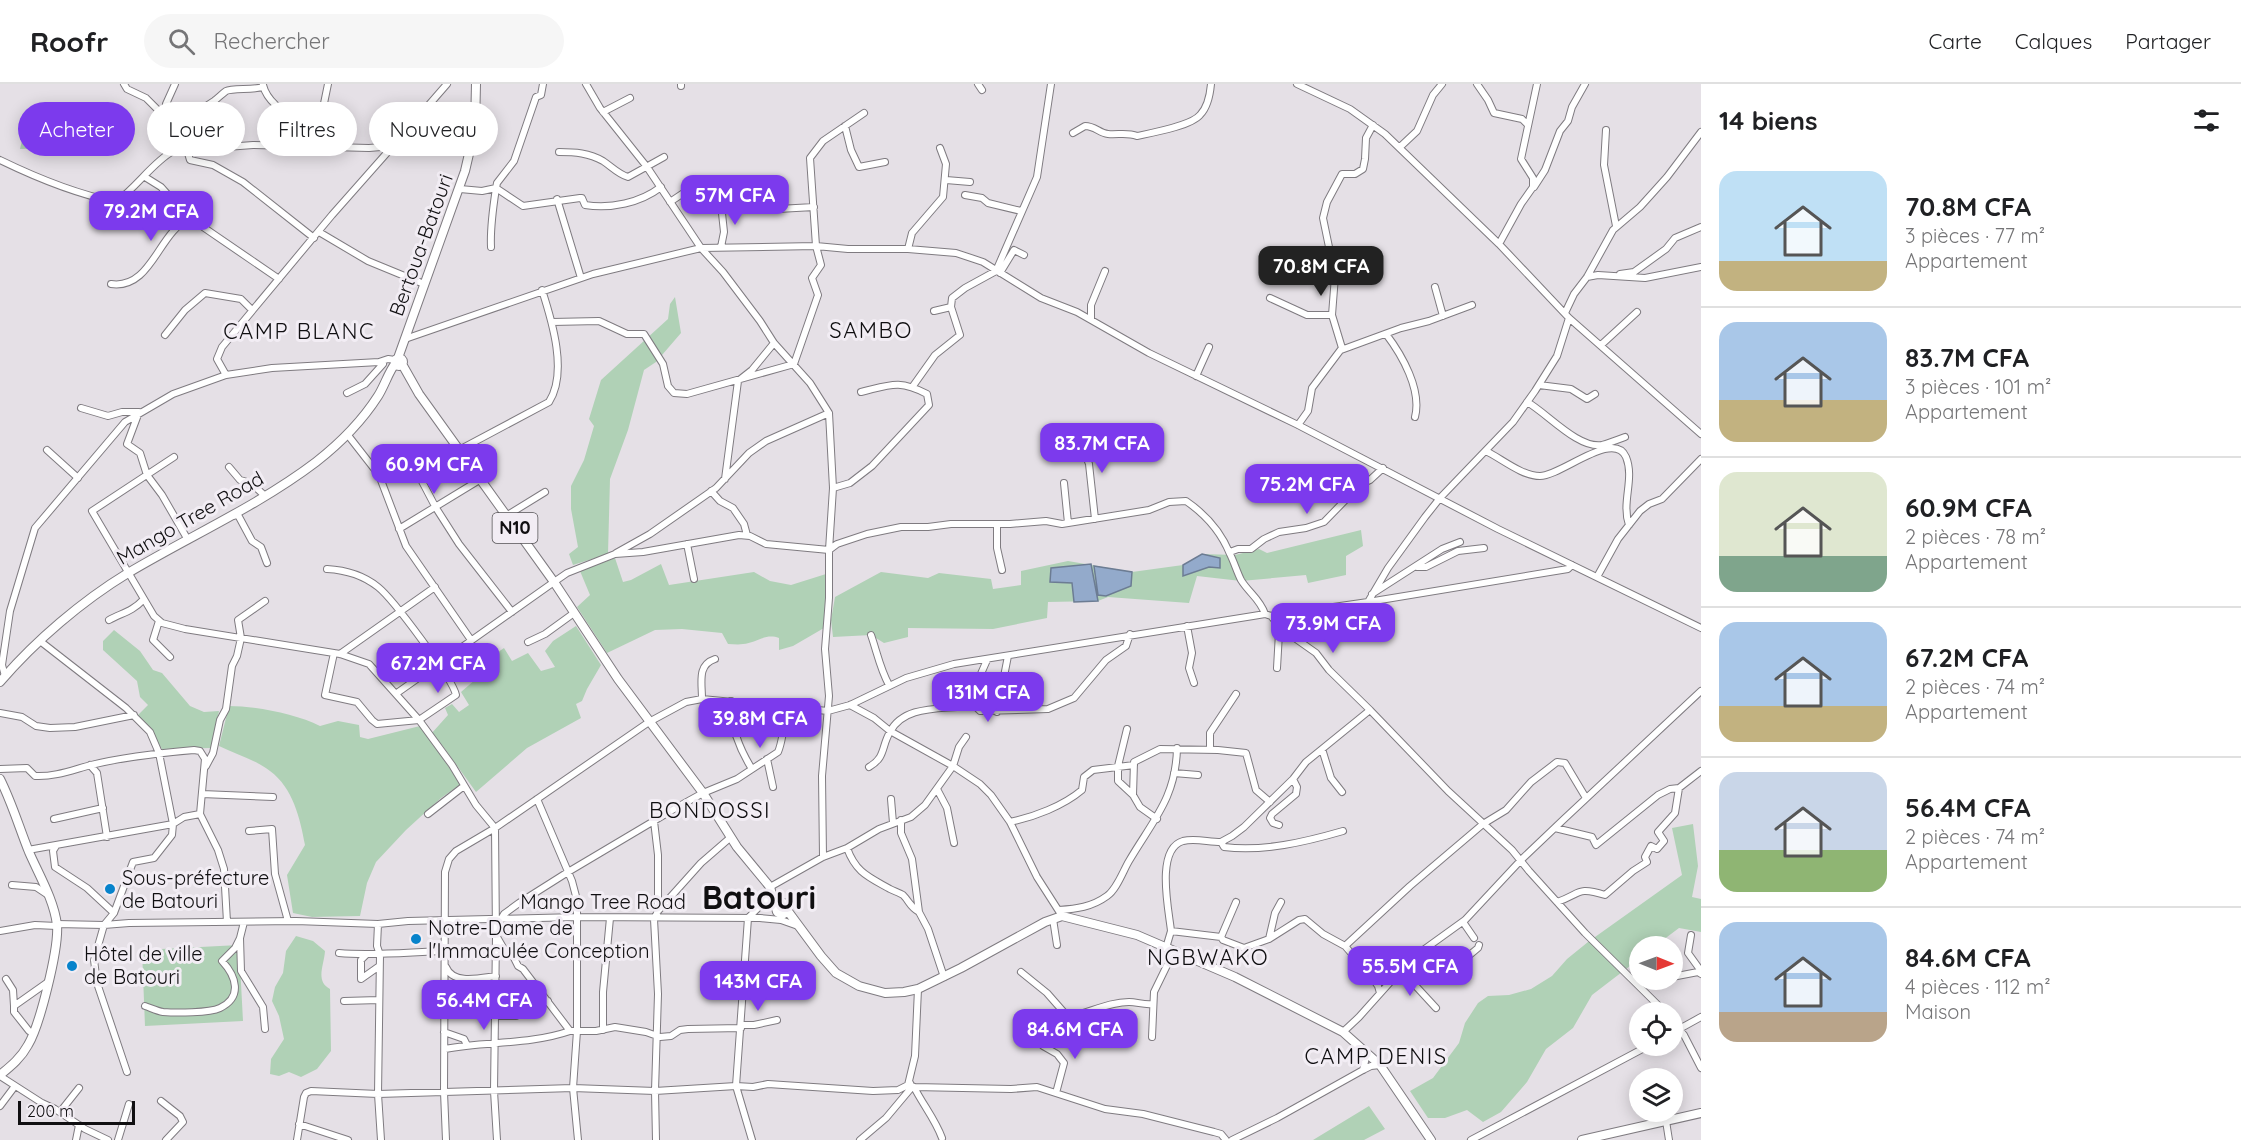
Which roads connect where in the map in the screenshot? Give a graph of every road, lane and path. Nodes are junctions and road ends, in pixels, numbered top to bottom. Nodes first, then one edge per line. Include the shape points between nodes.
1 (124, 84) edge
2 (175, 84) edge
3 (328, 84) edge
4 (447, 84) edge
5 (476, 84) edge
6 (543, 84) edge
7 (586, 84) edge
8 (1051, 84) edge
9 (1211, 84) edge
10 (1297, 84) edge
11 (1442, 84) edge
12 (1477, 84) edge
13 (1537, 84) edge
14 (1585, 84) edge
15 (263, 85) edge
16 (630, 98) dead end
17 (149, 102) edge
18 (167, 102) edge
19 (212, 102) edge
20 (275, 102) edge
21 (324, 102) edge
22 (430, 102) edge
23 (603, 112) junction
24 (864, 112) dead end
25 (1527, 124) junction
26 (1373, 125) junction
27 (845, 126) junction
28 (1606, 130) dead end
29 (1701, 132) edge
30 (1073, 134) dead end
31 (1400, 147) junction
32 (940, 148) dead end
33 (559, 152) dead end
34 (165, 156) edge
35 (189, 156) edge
36 (384, 156) edge
37 (664, 157) dead end
38 (0, 160) edge
39 (885, 162) dead end
40 (647, 167) junction
41 (145, 177) junction
42 (946, 180) junction
43 (970, 182) dead end
44 (694, 186) dead end
45 (1533, 187) junction
46 (496, 188) junction
47 (661, 188) junction
48 (460, 189) junction
49 (965, 195) dead end
50 (557, 200) junction
51 (670, 201) junction
52 (116, 202) junction
53 (814, 207) junction
54 (1021, 211) junction
55 (189, 218) junction
56 (1616, 226) junction
57 (1701, 227) edge
58 (319, 232) junction
59 (314, 238) junction
60 (1498, 244) junction
61 (816, 246) junction
62 (491, 247) dead end
63 (721, 247) junction
64 (701, 248) junction
65 (908, 249) junction
66 (1024, 255) dead end
67 (1701, 267) edge
68 (1105, 271) dead end
69 (998, 272) junction
70 (1611, 275) junction
71 (1587, 277) junction
72 (581, 278) junction
73 (279, 279) junction
74 (111, 284) dead end
75 (424, 284) junction
76 (1435, 287) dead end
77 (542, 291) junction
78 (1270, 298) dead end
79 (1472, 305) dead end
80 (951, 307) junction
81 (252, 310) junction
82 (934, 311) dead end
83 (1637, 312) dead end
84 (1332, 315) junction
85 (1567, 315) junction
86 (1443, 316) junction
87 (1091, 319) junction
88 (552, 322) junction
89 (165, 334) dead end
90 (1386, 334) junction
91 (404, 342) junction
92 (774, 343) junction
93 (1601, 345) junction
94 (1209, 347) dead end
95 (1341, 350) junction
96 (381, 363) junction
97 (398, 363) junction
98 (794, 364) junction
99 (226, 375) junction
100 (1196, 376) junction
101 (738, 381) junction
102 (1539, 385) junction
103 (913, 386) junction
104 (861, 392) dead end
105 (347, 393) dead end
106 (1595, 394) dead end
107 (1527, 402) junction
108 (81, 408) dead end
109 (139, 412) junction
110 (830, 413) junction
111 (1415, 417) dead end
112 (1299, 425) junction
113 (347, 434) junction
114 (1701, 434) edge
115 (1625, 437) dead end
116 (1078, 438) dead end
117 (47, 450) dead end
118 (459, 450) junction
119 (1486, 452) junction
120 (174, 457) dead end
121 (1701, 459) edge
122 (229, 467) dead end
123 (1383, 468) junction
124 (147, 475) junction
125 (379, 475) junction
126 (78, 478) junction
127 (481, 479) junction
128 (726, 479) junction
129 (1064, 483) dead end
130 (833, 488) junction
131 (711, 491) junction
132 (544, 492) dead end
133 (264, 495) junction
134 (1440, 498) junction
135 (436, 508) junction
136 (506, 516) junction
137 (226, 518) junction
138 (1095, 519) junction
139 (1068, 523) junction
140 (997, 524) junction
141 (1629, 525) junction
142 (399, 529) junction
143 (747, 535) junction
144 (188, 540) junction
145 (1460, 542) dead end
146 (687, 544) junction
147 (1484, 548) dead end
148 (829, 550) junction
149 (1230, 552) junction
150 (615, 554) junction
151 (267, 563) dead end
152 (1572, 565) junction
153 (1414, 567) junction
154 (327, 569) dead end
155 (1002, 570) dead end
156 (128, 573) junction
157 (1597, 577) junction
158 (694, 579) dead end
159 (554, 582) junction
160 (435, 587) junction
161 (1371, 595) junction
162 (143, 600) junction
163 (265, 601) dead end
164 (1368, 602) junction
165 (401, 612) junction
166 (512, 612) junction
167 (574, 613) junction
168 (1268, 615) junction
169 (109, 620) dead end
170 (159, 621) junction
171 (1187, 626) junction
172 (1701, 628) edge
173 (1282, 629) junction
174 (1130, 634) junction
175 (871, 635) dead end
176 (241, 638) junction
177 (471, 640) junction
178 (40, 641) junction
179 (528, 642) dead end
180 (337, 654) junction
181 (1008, 656) junction
182 (170, 657) dead end
183 (715, 659) dead end
184 (987, 660) junction
185 (438, 664) junction
186 (1277, 668) dead end
187 (2, 678) edge
188 (1194, 683) dead end
189 (889, 685) junction
190 (1701, 691) edge
191 (397, 693) junction
192 (1236, 694) dead end
193 (702, 699) junction
194 (731, 701) junction
195 (850, 705) junction
196 (786, 707) junction
197 (957, 707) dead end
198 (802, 708) junction
199 (1370, 710) junction
200 (828, 711) junction
201 (997, 712) junction
202 (0, 713) edge
203 (134, 715) junction
204 (789, 715) junction
205 (419, 720) junction
206 (649, 722) junction
207 (1127, 729) dead end
208 (890, 731) junction
209 (966, 737) dead end
210 (1177, 748) junction
211 (1210, 749) junction
212 (1322, 749) junction
213 (159, 753) junction
214 (767, 759) junction
215 (90, 765) junction
216 (1134, 765) junction
217 (953, 766) junction
218 (1118, 766) junction
219 (869, 767) dead end
220 (0, 769) edge
221 (204, 769) junction
222 (752, 769) junction
223 (1701, 771) edge
224 (1174, 773) junction
225 (1198, 775) dead end
226 (0, 779) edge
227 (1293, 779) junction
228 (464, 786) junction
229 (773, 788) dead end
230 (1679, 788) junction
231 (937, 789) junction
232 (1342, 792) dead end
233 (202, 794) junction
234 (703, 794) junction
235 (1133, 795) junction
236 (273, 797) dead end
237 (1586, 798) junction
238 (891, 799) dead end
239 (537, 800) junction
240 (1270, 801) junction
241 (103, 808) junction
242 (200, 814) junction
243 (428, 814) dead end
244 (54, 819) dead end
245 (1157, 819) junction
246 (654, 820) junction
247 (901, 820) junction
248 (1010, 822) junction
249 (893, 823) junction
250 (173, 824) junction
251 (1483, 824) junction
252 (1279, 825) dead end
253 (495, 828) junction
254 (1554, 828) junction
255 (249, 831) dead end
256 (1343, 831) dead end
257 (107, 837) junction
258 (731, 837) junction
259 (1221, 842) junction
260 (954, 843) dead end
261 (56, 846) junction
262 (847, 848) junction
263 (28, 850) junction
264 (823, 857) junction
265 (1521, 860) junction
266 (568, 872) junction
267 (12, 885) dead end
268 (771, 890) junction
269 (48, 895) junction
270 (1236, 902) dead end
271 (1281, 902) dead end
272 (1557, 902) junction
273 (658, 911) junction
274 (919, 912) junction
275 (114, 913) junction
276 (1061, 913) junction
277 (578, 917) junction
278 (610, 918) junction
279 (748, 918) junction
280 (498, 919) junction
281 (654, 919) junction
282 (1053, 919) junction
283 (446, 920) junction
284 (288, 921) junction
285 (227, 922) junction
286 (244, 922) junction
287 (1463, 922) junction
288 (378, 924) junction
289 (797, 924) junction
290 (57, 925) junction
291 (104, 925) junction
292 (0, 931) edge
293 (1171, 931) junction
294 (1691, 935) dead end
295 (496, 937) junction
296 (1221, 937) junction
297 (240, 938) junction
298 (1474, 938) dead end
299 (1269, 939) junction
300 (1057, 945) dead end
301 (1479, 945) dead end
302 (1345, 946) junction
303 (1170, 949) junction
304 (444, 951) junction
305 (1422, 951) junction
306 (339, 953) dead end
307 (366, 955) junction
308 (380, 955) junction
309 (444, 963) junction
310 (378, 968) junction
311 (1401, 970) junction
312 (1021, 972) dead end
313 (1701, 972) edge
314 (1683, 975) edge
315 (496, 976) junction
316 (944, 977) junction
317 (1629, 978) edge
318 (6, 979) dead end
319 (48, 982) junction
320 (918, 989) junction
321 (1381, 989) junction
322 (1642, 990) edge
323 (379, 1000) junction
324 (344, 1001) dead end
325 (548, 1001) junction
326 (1654, 1002) edge
327 (1152, 1004) junction
328 (14, 1006) junction
329 (145, 1006) dead end
330 (1436, 1008) dead end
331 (527, 1009) dead end
332 (496, 1016) junction
333 (516, 1016) dead end
334 (1701, 1017) edge
335 (777, 1020) dead end
336 (741, 1026) junction
337 (265, 1029) dead end
338 (1683, 1029) edge
339 (603, 1030) junction
340 (570, 1031) junction
341 (577, 1031) junction
342 (444, 1032) junction
343 (1343, 1032) junction
344 (34, 1033) junction
345 (1683, 1034) edge
346 (656, 1035) junction
347 (1152, 1037) dead end
348 (496, 1044) junction
349 (467, 1045) junction
350 (1043, 1046) dead end
351 (445, 1049) junction
352 (1367, 1053) junction
353 (1629, 1056) edge
354 (1380, 1065) junction
355 (1701, 1068) edge
356 (1363, 1070) junction
357 (127, 1072) dead end
358 (0, 1075) edge
359 (15, 1086) junction
360 (736, 1086) junction
361 (911, 1086) junction
362 (79, 1088) dead end
363 (573, 1088) junction
364 (494, 1091) junction
365 (655, 1091) junction
366 (444, 1092) junction
367 (1056, 1093) junction
368 (378, 1094) junction
369 (161, 1101) dead end
370 (129, 1104) dead end
371 (0, 1106) edge
372 (60, 1112) junction
373 (1701, 1113) edge
374 (1683, 1117) edge
375 (1661, 1122) edge
376 (1665, 1122) edge
377 (298, 1124) junction
378 (79, 1125) junction
379 (1425, 1135) edge
380 (942, 1138) dead end
381 (76, 1140) edge
382 (108, 1140) edge
383 (118, 1140) edge
384 (166, 1140) edge
385 (297, 1140) edge
386 (348, 1140) edge
387 (381, 1140) edge
388 (446, 1140) edge
389 (497, 1140) edge
390 (578, 1140) edge
391 (656, 1140) edge
392 (752, 1140) edge
393 (860, 1140) edge
394 (1226, 1140) edge
395 (1232, 1140) edge
396 (1431, 1140) edge
397 (1470, 1140) edge
398 (1582, 1140) edge
399 (1669, 1140) edge

1 - 17 street
2 - 18 street
3 - 21 street
4 - 22 street
5 - 48 highway, Bertoua-Batouri via 474,135
6 - 46 street via 514,161
7 - 23 street
8 - 54 street via 1037,177
9 - 30 street via 1204,111 1186,123 1137,136 1105,134 1090,126
10 - 26 street via 1350,109
11 - 31 street via 1417,131
12 - 25 street via 1494,113 1522,119
13 - 25 street
14 - 45 street via 1560,131 1545,171
15 - 19 street via 254,90 228,90
15 - 20 street
16 - 23 street
23 - 40 street
24 - 27 street
25 - 45 street via 1521,159 1533,178
26 - 31 street
26 - 84 street via 1366,138 1363,169 1356,174 1342,174 1323,218 1335,276
27 - 39 street via 859,167
27 - 53 street via 823,141 810,158
28 - 56 street via 1604,165
29 - 56 street via 1654,192
31 - 60 street
32 - 42 street
33 - 40 street via 590,155 625,176
34 - 41 street
35 - 59 street via 190,160 213,165 243,182
36 - 58 street
37 - 40 street
38 - 52 street via 32,176
40 - 47 street
41 - 52 street
41 - 55 street via 161,187
42 - 43 street
42 - 65 street via 943,197 912,233
44 - 51 street
45 - 60 street
46 - 48 street
46 - 50 street via 523,206
46 - 62 street
47 - 50 street via 643,199 606,205 585,205 581,198
47 - 51 street
48 - 75 highway, Bertoua-Batouri
49 - 54 street
50 - 72 street
51 - 64 street
52 - 55 street
53 - 61 street
53 - 63 street via 778,209 721,204
54 - 69 street
55 - 73 street
55 - 74 street via 137,277 125,284
56 - 71 street
57 - 70 street via 1675,238 1634,272
58 - 59 street
58 - 75 street via 375,265
59 - 73 street
60 - 85 street
61 - 63 street
61 - 65 street
61 - 98 street via 821,265 812,278 818,294
63 - 64 street
64 - 72 street
64 - 92 street
65 - 69 street via 956,253
66 - 69 street via 1014,250
67 - 70 street via 1645,278
68 - 87 street via 1091,305
69 - 80 street via 965,288 952,298
69 - 87 street via 1041,298
70 - 71 street
71 - 85 street via 1574,294
72 - 77 street
73 - 81 street
75 - 91 highway, Bertoua-Batouri
76 - 86 street
77 - 88 street
77 - 91 street
78 - 84 street via 1306,315
79 - 86 street
80 - 82 street
80 - 103 street via 960,335 935,355
81 - 89 street via 241,299 205,293
81 - 99 street via 218,356
83 - 93 street
84 - 95 street
85 - 93 street
85 - 102 street via 1557,356
86 - 90 street
87 - 100 street
88 - 101 street via 599,321 627,334 644,334 663,364 668,386 674,393 687,394
88 - 118 street via 557,363 556,384 550,399
90 - 95 street
90 - 111 street via 1410,378
91 - 97 highway, Bertoua-Batouri
92 - 98 street
92 - 101 street
93 - 114 street
94 - 100 street
95 - 112 street via 1313,386 1308,411
96 - 97 street
96 - 99 street via 272,368
96 - 105 street via 365,384
97 - 113 main road, Mango Tree Road via 369,409
97 - 118 highway, N10
98 - 101 street
98 - 110 street
99 - 109 street via 173,394
100 - 112 street
101 - 128 street
102 - 106 street via 1571,389 1585,399
102 - 107 street
103 - 104 street via 898,383
103 - 130 street via 927,394 929,405 872,466 850,483
107 - 115 street via 1564,430 1591,444
107 - 119 street
108 - 109 street via 108,416
109 - 124 street via 127,444 140,453
109 - 126 street via 118,428
110 - 128 street via 766,441 749,453
110 - 130 street
112 - 123 street
113 - 125 street
113 - 133 main road, Mango Tree Road via 316,462
116 - 138 street via 1089,464
117 - 126 street
118 - 127 highway, N10
119 - 134 street
119 - 141 street via 1538,476 1618,447 1625,455 1629,471 1625,511
120 - 124 street
121 - 141 street via 1662,499 1644,507
122 - 133 street via 240,480 251,483
123 - 134 street
123 - 149 street via 1360,484 1324,522 1275,533 1251,549
124 - 144 street
124 - 156 street via 92,511
125 - 135 street via 416,470
125 - 142 street
126 - 187 street via 35,528 10,611
127 - 135 street
127 - 136 highway, N10
128 - 131 street
129 - 139 street
130 - 148 street
131 - 143 street via 733,507
131 - 150 street
132 - 136 street
133 - 137 main road, Mango Tree Road
134 - 152 street
134 - 161 street
135 - 142 street
135 - 166 street via 471,561
136 - 159 highway, N10
137 - 144 main road, Mango Tree Road
137 - 151 street via 238,515 252,542 261,547
138 - 139 street
138 - 149 street via 1186,501 1210,522
139 - 140 street
140 - 148 street via 901,527 867,534
140 - 155 street
141 - 157 street
142 - 160 street via 406,546
143 - 146 street
143 - 148 street via 766,543
144 - 156 main road, Mango Tree Road
145 - 153 street
146 - 150 street
146 - 158 street
147 - 153 street via 1458,551 1426,567
148 - 200 street via 825,649
149 - 168 street via 1241,579
150 - 159 street
152 - 157 street
152 - 164 street
153 - 161 street
154 - 165 street via 349,570 378,587
156 - 162 street
156 - 178 main road, Mango Tree Road via 86,601
157 - 172 street
159 - 166 street
159 - 167 highway, N10
160 - 165 street
160 - 177 street
161 - 164 street
162 - 169 street
162 - 170 street
163 - 176 street via 238,620
164 - 168 street
165 - 180 street
165 - 185 street
166 - 177 street
167 - 179 street
167 - 206 highway, N10
168 - 171 street
168 - 173 street
170 - 176 street
170 - 182 street via 153,640
171 - 174 street
171 - 188 street via 1192,653 1189,668
173 - 186 street
173 - 199 street via 1316,652
174 - 181 street
174 - 201 street via 1126,646 1106,660 1074,698 1048,709
175 - 189 street
176 - 180 street
176 - 221 street via 232,666 226,709
177 - 185 street
178 - 187 main road, Mango Tree Road
178 - 203 street
180 - 191 street via 369,664
180 - 205 street via 326,696 357,702 377,724
181 - 184 street
181 - 201 street
183 - 193 street via 703,668
184 - 189 street via 954,664
184 - 201 street via 980,676 976,707
185 - 191 street
185 - 205 street via 456,695
189 - 195 street
190 - 237 street
191 - 205 street
192 - 211 street via 1210,733
193 - 194 street
193 - 206 street via 686,702
194 - 196 street
194 - 222 street via 730,715
195 - 200 street
195 - 208 street
196 - 198 street
196 - 204 street
197 - 208 street via 910,713
198 - 200 street
198 - 204 street
199 - 212 street
199 - 251 street
200 - 264 street via 822,777
202 - 203 street via 22,717 36,726 61,729
203 - 213 street via 154,739
204 - 214 street via 777,752
205 - 228 street
206 - 234 highway, N10
206 - 239 street
207 - 218 street
208 - 217 street
208 - 219 street via 880,760
209 - 217 street
210 - 211 street
210 - 216 street via 1160,749
210 - 224 street
211 - 240 street via 1246,753 1256,790
212 - 227 street
212 - 232 street via 1331,778
213 - 215 street
213 - 221 street via 200,751 205,759
213 - 250 street
214 - 222 street
214 - 229 street
215 - 220 street via 43,776 35,776 27,768
215 - 241 street via 97,773
216 - 218 street
216 - 235 street
217 - 231 street
217 - 248 street via 992,795
218 - 235 street via 1118,781
218 - 248 street via 1093,770 1084,777 1082,790 1074,797
221 - 233 street
222 - 234 street
223 - 230 street
224 - 225 street
224 - 245 street via 1168,799
226 - 263 main road
227 - 240 street
227 - 252 street via 1296,794 1270,819
228 - 243 street
228 - 253 street
230 - 254 street via 1662,792 1596,844 1592,837
230 - 272 street via 1675,813 1658,832 1664,841 1657,849 1651,846 1645,857 1647,862 1605,895 1584,889
231 - 247 street via 922,808
231 - 260 street
233 - 236 street
233 - 242 street
234 - 246 street
234 - 258 highway, N10
235 - 245 street via 1140,807
237 - 251 street via 1569,768 1560,761 1531,782 1506,810
237 - 254 street
238 - 249 street
239 - 253 street
239 - 266 street
240 - 259 street via 1239,831
241 - 244 street
241 - 257 street
242 - 250 street
242 - 285 street via 224,869
245 - 276 street via 1107,896
246 - 266 street
246 - 273 street
247 - 249 street
247 - 274 street via 901,833 912,859
248 - 276 street
249 - 262 street
250 - 257 street
250 - 275 street via 172,835 154,858 133,862
251 - 265 street
251 - 302 street
253 - 280 street
253 - 283 street via 449,858 445,872
254 - 265 street
255 - 284 street via 272,829 275,874
256 - 259 street via 1277,846 1242,849 1224,847
257 - 261 street
258 - 268 highway, N10
258 - 273 street via 701,863
259 - 293 street via 1185,841 1172,849 1166,890
261 - 263 street
261 - 275 street via 55,867 87,888
262 - 264 street
262 - 274 street via 861,872 904,896 909,907
263 - 269 main road
264 - 268 street
265 - 272 street
265 - 287 street
266 - 277 street via 576,894
266 - 280 street
267 - 269 street via 36,887
268 - 279 street
268 - 289 highway, N10
269 - 290 main road
270 - 296 street
271 - 299 street
272 - 317 street
273 - 281 street
274 - 316 street
275 - 291 street
276 - 282 highway, N10
276 - 303 highway
277 - 278 street, Mango Tree Road
277 - 280 street, Mango Tree Road
277 - 341 street
278 - 281 street, Mango Tree Road
278 - 339 street
279 - 281 street, Mango Tree Road
279 - 289 street, Mango Tree Road
279 - 336 street
280 - 283 street, Mango Tree Road
280 - 295 street
281 - 346 street
282 - 300 street
282 - 316 highway, N10
283 - 288 street, Mango Tree Road
283 - 304 street
284 - 286 street, Mango Tree Road
284 - 288 street, Mango Tree Road
285 - 286 street, Mango Tree Road
285 - 291 street, Mango Tree Road
286 - 297 street
287 - 298 street
287 - 305 street
288 - 308 street
289 - 320 highway, N10 via 829,966 845,979 885,993
290 - 291 street, Mango Tree Road
290 - 292 street, Mango Tree Road
290 - 319 main road
291 - 357 street via 94,971
293 - 296 street
293 - 303 street
294 - 313 street via 1688,953
295 - 315 street
295 - 325 street
296 - 299 street via 1241,948
297 - 329 street via 222,961 233,975 236,990 223,1006 174,1012
297 - 337 street via 242,973 263,1007
299 - 302 street via 1305,919
301 - 305 street via 1445,970 1436,968
302 - 321 street
303 - 327 street
303 - 343 highway
304 - 308 street
304 - 309 street
305 - 311 street
306 - 307 street
307 - 308 street
307 - 310 street via 361,960 361,979
308 - 310 street
309 - 315 street via 448,973 457,978
309 - 342 street
310 - 323 street
311 - 321 street
311 - 330 street
312 - 327 street via 1068,1017 1130,1002
313 - 314 street
315 - 332 street
316 - 320 highway, N10
318 - 328 street via 13,990
319 - 328 street
319 - 344 main road
320 - 361 street
321 - 343 street
322 - 326 street
323 - 324 street
323 - 368 street
325 - 331 street
325 - 340 street
327 - 347 street
328 - 344 street via 14,1012
332 - 333 street
332 - 348 street
334 - 338 street
335 - 336 street
336 - 346 street
336 - 360 street
339 - 341 street
339 - 346 street via 615,1027
340 - 341 street
340 - 348 street via 549,1038
341 - 363 street
342 - 349 street via 465,1039
342 - 351 street
343 - 352 highway
344 - 358 main road via 19,1058
345 - 355 street
346 - 365 street
348 - 349 street
348 - 364 street
349 - 351 street
350 - 367 street via 1064,1063
351 - 366 street
352 - 354 highway
352 - 356 street
353 - 397 street
354 - 356 street
354 - 379 highway
356 - 395 street
358 - 359 street
359 - 371 street
359 - 372 street
360 - 361 street via 802,1085 873,1092
360 - 365 street
360 - 392 street
361 - 367 street via 1037,1087
361 - 380 street
361 - 393 street via 886,1118
362 - 372 street
363 - 364 street
363 - 365 street
363 - 390 street
364 - 366 street
364 - 389 street
365 - 391 street
366 - 368 street
366 - 388 street
367 - 394 street via 1106,1110 1143,1114 1218,1133
368 - 377 street via 307,1092
368 - 387 street
369 - 384 street via 183,1122
370 - 383 street
372 - 378 street
373 - 374 main road
375 - 398 main road
376 - 399 street
377 - 385 street
377 - 386 street
378 - 381 street
378 - 382 street
379 - 396 highway

